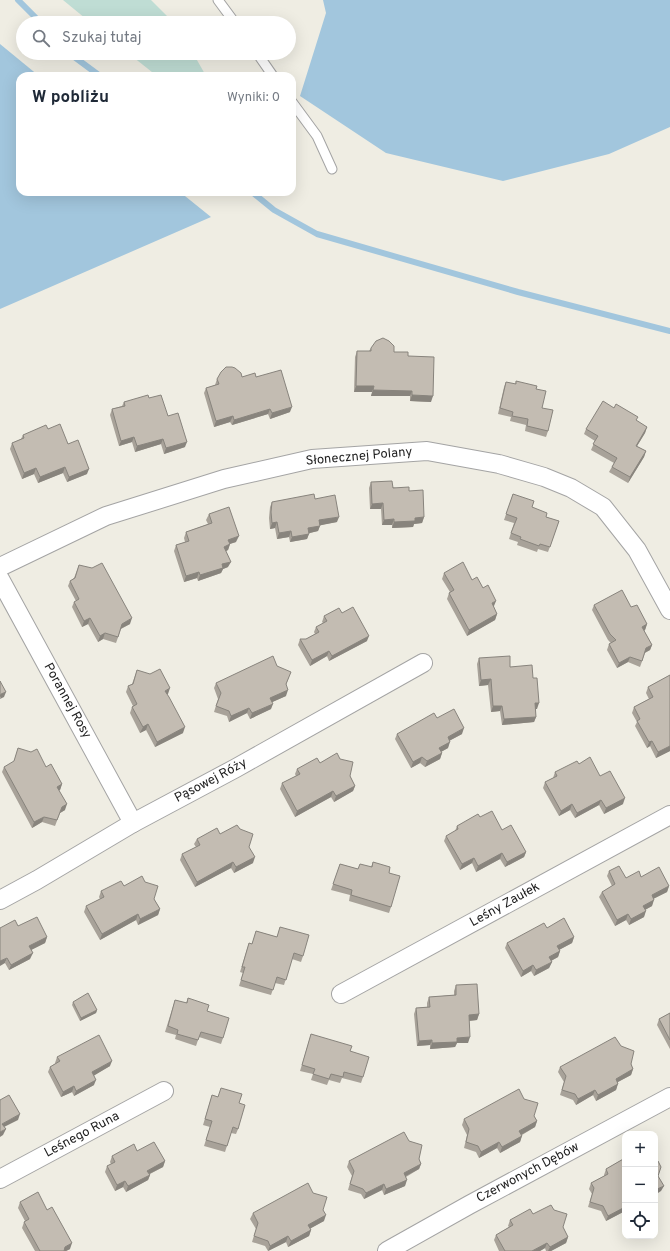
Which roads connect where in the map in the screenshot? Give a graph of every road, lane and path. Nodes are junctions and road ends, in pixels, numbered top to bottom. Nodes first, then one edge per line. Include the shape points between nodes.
1 (218, 0) edge
2 (230, 16) edge
3 (262, 60) edge
4 (270, 72) edge
5 (296, 107) edge
6 (332, 169) dead end
7 (0, 567) edge
8 (0, 578) edge
9 (670, 610) edge
10 (423, 663) dead end
11 (670, 815) edge
12 (133, 823) junction
13 (0, 900) edge
14 (341, 994) dead end
15 (164, 1091) dead end
16 (670, 1097) edge
17 (0, 1179) edge
18 (387, 1251) edge

1 - 2 lane
3 - 4 lane
5 - 6 lane via 317,136
7 - 9 street, Słonecznej Polany via 106,516 224,479 312,459 427,451 499,464 544,477 571,488 603,507 637,550
8 - 12 street, Porannej Rosy
10 - 12 street, Pąsowej Róży
11 - 14 street, Leśny Zaułek
12 - 13 street, Pąsowej Róży
15 - 17 street, Leśnego Runa
16 - 18 street, Czerwonych Dębów

